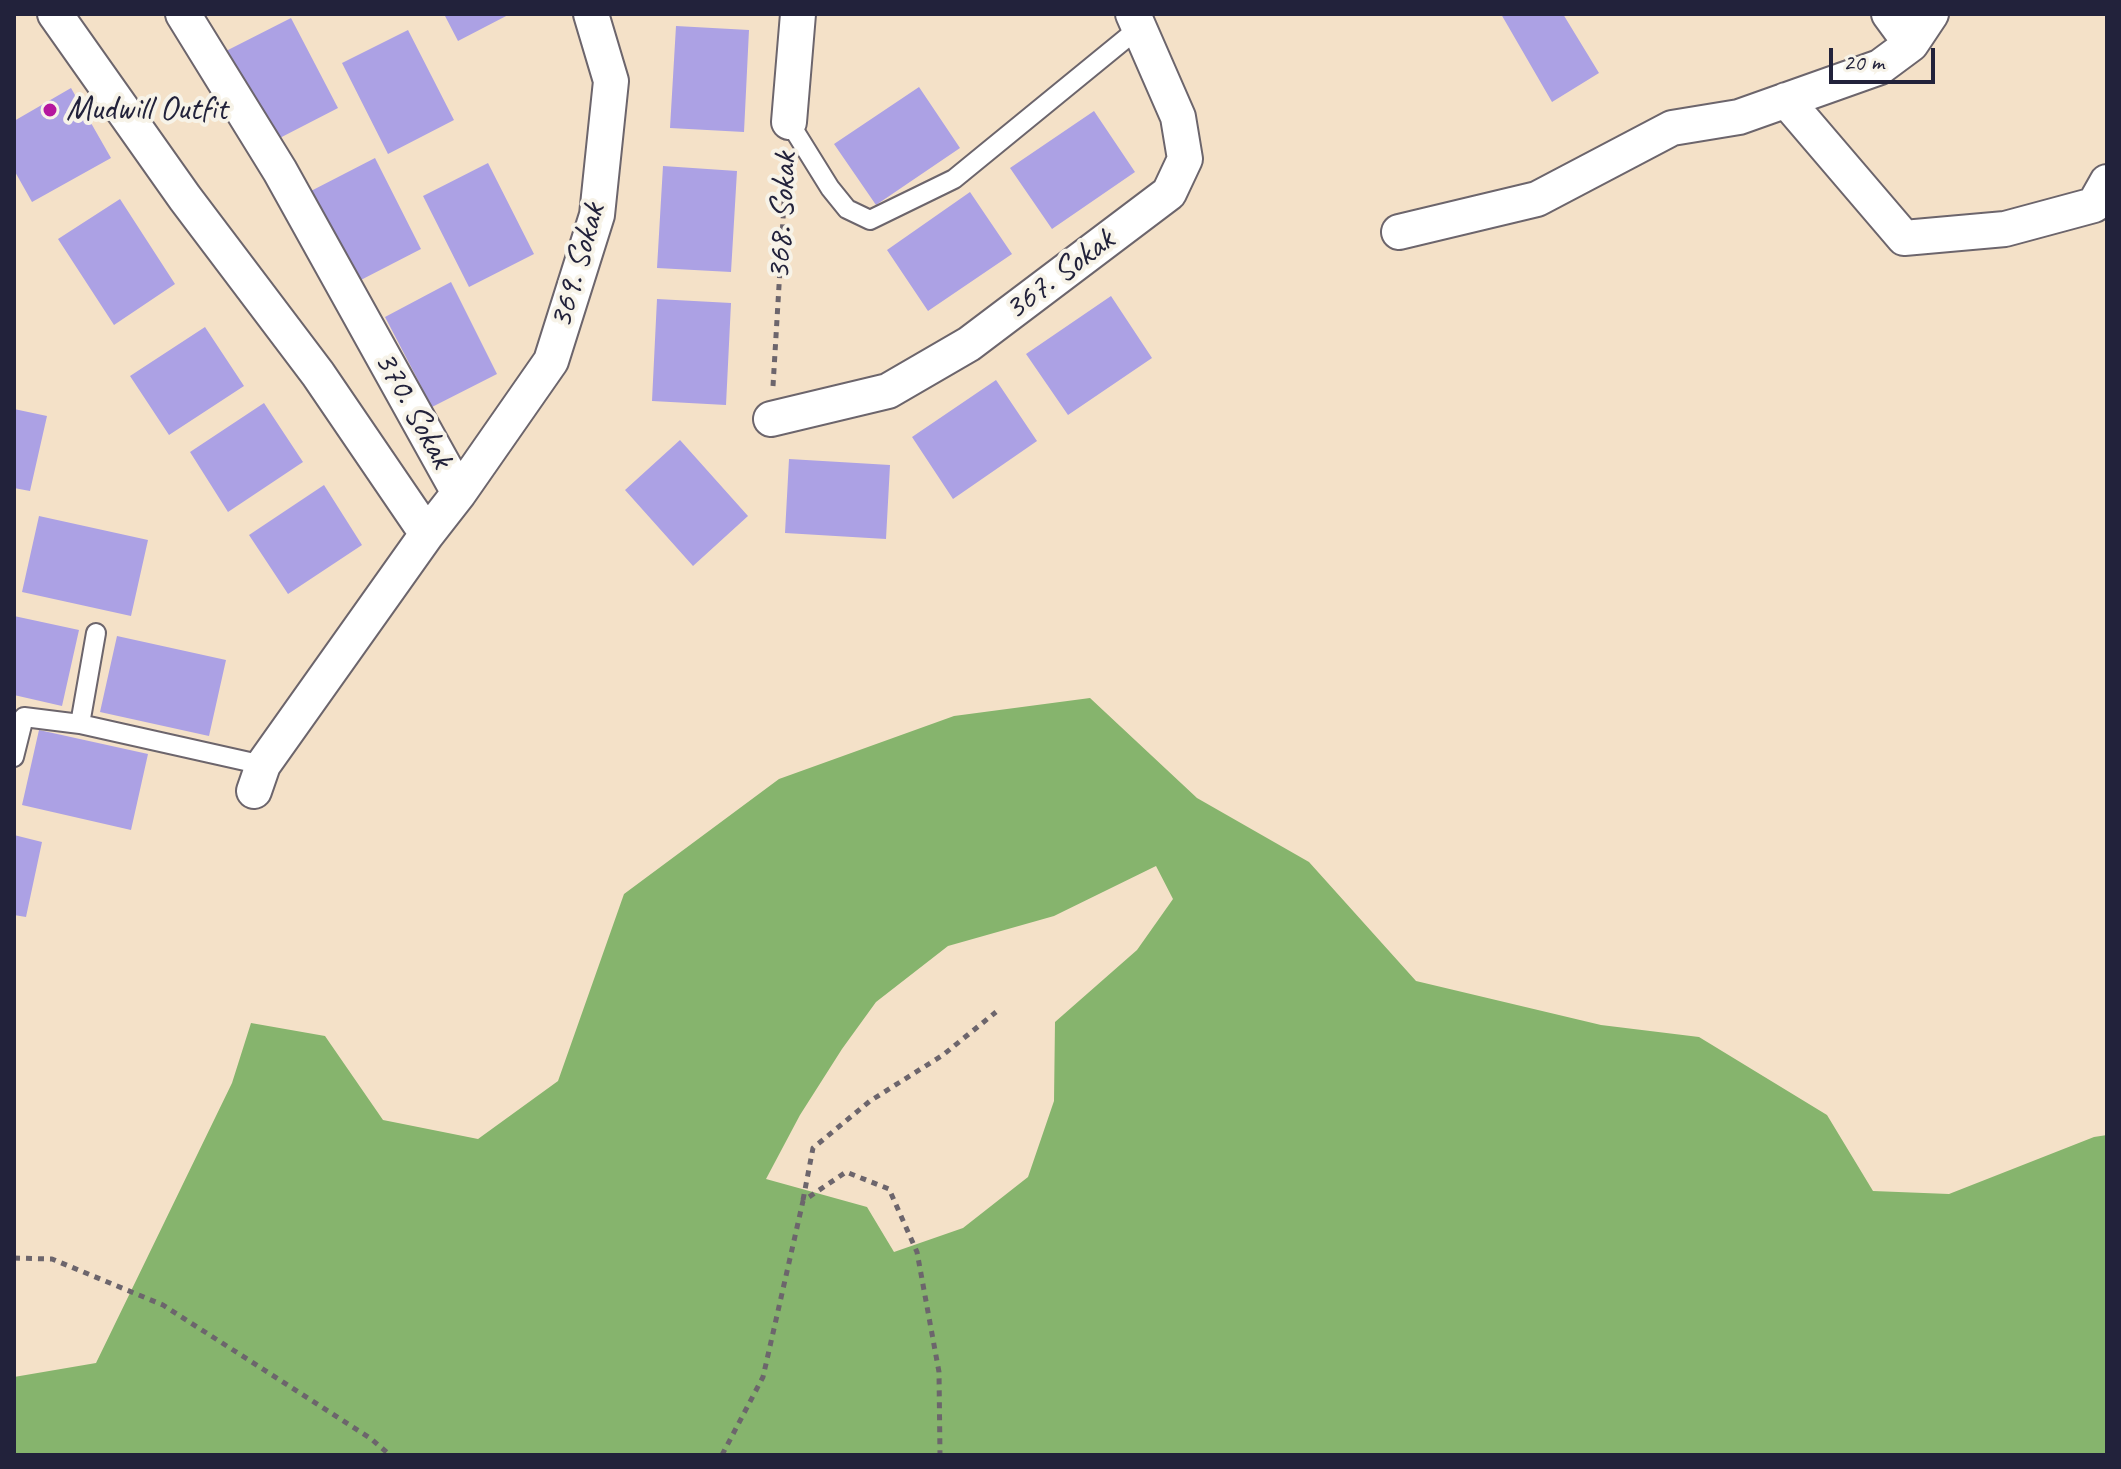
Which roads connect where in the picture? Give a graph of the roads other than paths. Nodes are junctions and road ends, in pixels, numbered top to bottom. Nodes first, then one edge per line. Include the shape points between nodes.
1 (55, 14) edge
2 (183, 14) edge
3 (591, 14) edge
4 (798, 14) edge
5 (1889, 14) edge
6 (1931, 14) edge
7 (1136, 21) edge
8 (1911, 44) junction
9 (1786, 100) junction
10 (789, 122) joint
11 (2107, 182) edge
12 (1399, 232) dead end
13 (771, 419) road end
14 (459, 493) junction
15 (427, 534) junction
16 (96, 633) dead end
17 (19, 715) edge
18 (80, 724) junction
19 (14, 757) edge
20 (258, 778) joint

1 - 15 street via 318,374
2 - 14 street, 370. Sokak via 280,171
3 - 14 street, 369. Sokak via 611,81 597,215 551,361
4 - 10 street, 368. Sokak
5 - 8 street
6 - 8 street
7 - 10 lane via 954,179 870,220 847,209
7 - 13 street, 367. Sokak via 1178,117 1185,159 1169,193 969,344 888,391
8 - 9 street via 1880,67
9 - 11 street via 1904,238 2005,229 2094,205
9 - 12 street via 1739,117 1672,128 1537,199
14 - 15 street, 370. Sokak
15 - 20 street, 370. Sokak
16 - 18 lane
17 - 18 lane
17 - 19 lane
18 - 20 lane

